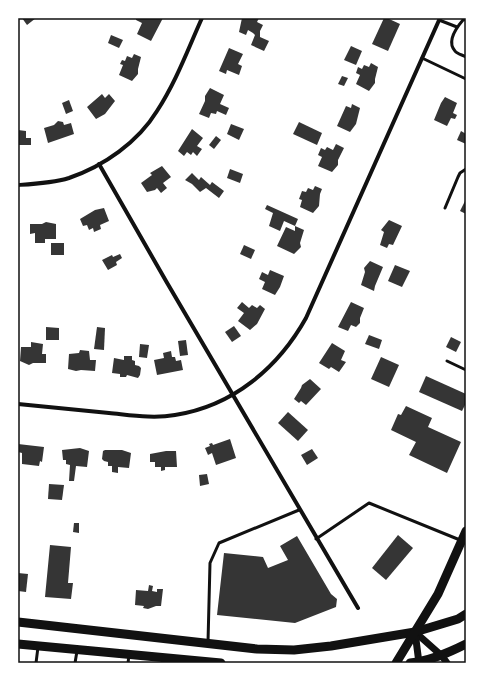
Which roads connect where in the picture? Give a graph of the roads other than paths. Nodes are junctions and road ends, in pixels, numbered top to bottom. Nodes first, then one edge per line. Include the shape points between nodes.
1 (202, 18) edge
2 (440, 19) edge
3 (466, 19) edge
4 (457, 27) junction
5 (466, 57) edge
6 (422, 58) junction
7 (466, 79) edge
8 (99, 164) junction
9 (466, 169) edge
10 (18, 185) edge
11 (445, 208) dead end
12 (447, 361) dead end
13 (466, 370) edge
14 (233, 396) junction
15 (18, 404) edge
16 (299, 510) junction
17 (466, 531) edge
18 (316, 539) junction
19 (461, 540) junction
20 (358, 608) dead end
21 (466, 614) edge
22 (18, 622) edge
23 (415, 632) junction
24 (18, 644) edge
25 (208, 644) junction
26 (466, 644) edge
27 (38, 646) junction
28 (77, 649) junction
29 (129, 659) edge
30 (445, 659) edge
31 (166, 661) edge
32 (36, 663) edge
33 (75, 663) edge
34 (216, 663) edge
35 (396, 663) edge
36 (416, 663) edge

1 - 8 street via 156,113 124,148
2 - 4 lane
2 - 6 street
3 - 4 lane
4 - 5 lane via 452,36 452,46 455,52
6 - 7 lane
6 - 14 street via 306,318 284,351 267,370
8 - 10 street via 68,178
8 - 14 street
9 - 11 lane via 460,173
12 - 13 lane
14 - 15 street via 196,411 152,417
14 - 16 street
16 - 18 street
16 - 25 lane via 219,543 210,563
17 - 19 main road
18 - 19 lane via 369,503
18 - 20 street
19 - 23 main road via 438,594
21 - 23 main road via 458,619
22 - 25 main road
23 - 25 main road via 294,650
23 - 30 street
23 - 35 main road
23 - 36 street
24 - 27 main road
26 - 30 main road
27 - 28 main road
27 - 32 lane
28 - 29 main road
28 - 33 lane
29 - 31 main road
30 - 36 main road
31 - 34 main road

